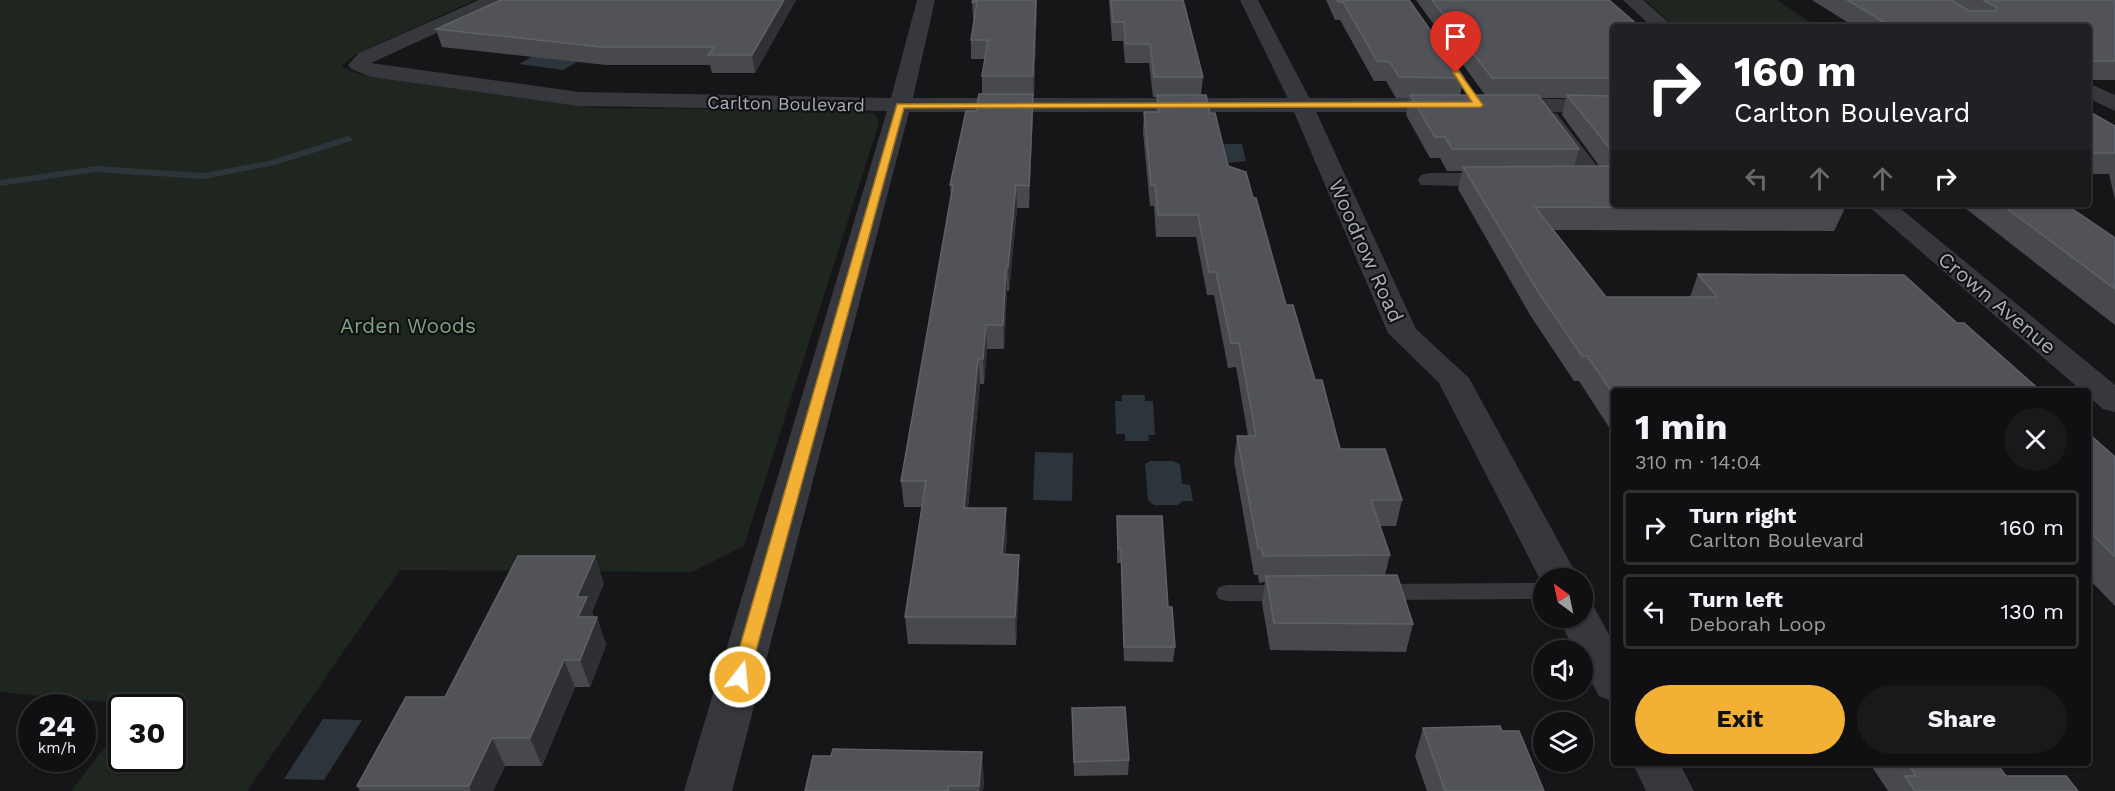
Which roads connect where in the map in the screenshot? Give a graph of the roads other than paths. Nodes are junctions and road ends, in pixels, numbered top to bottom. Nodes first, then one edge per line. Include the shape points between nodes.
1 (494, 0) edge
2 (926, 0) edge
3 (1249, 0) edge
4 (1632, 0) edge
5 (1660, 24) edge
6 (2091, 91) edge
7 (900, 105) junction
8 (1302, 105) junction
9 (1540, 106) junction
10 (2115, 106) edge
11 (1611, 107) edge
12 (2091, 109) edge
13 (1430, 180) dead end
14 (1524, 180) edge
15 (1560, 180) edge
16 (1605, 180) edge
17 (1883, 207) edge
18 (2115, 402) edge
19 (1553, 568) edge
20 (1533, 591) edge
21 (1358, 592) edge
22 (1227, 593) dead end
23 (1310, 593) edge
24 (1584, 628) edge
25 (1611, 678) edge
26 (1657, 766) edge
27 (708, 791) edge
28 (1670, 791) edge

1 - 7 street, Carlton Boulevard via 366,57 358,65 372,71 579,99
2 - 7 street
3 - 8 street, Woodrow Road
4 - 5 street
6 - 10 street
7 - 8 street, Carlton Boulevard
7 - 27 street
8 - 9 street, Carlton Boulevard
8 - 19 street, Woodrow Road via 1403,333 1453,378
9 - 11 street, Carlton Boulevard
9 - 16 street
10 - 12 street
13 - 14 street
15 - 16 street
17 - 18 street, Crown Avenue
20 - 21 lane
22 - 23 lane
24 - 25 street
26 - 28 street

